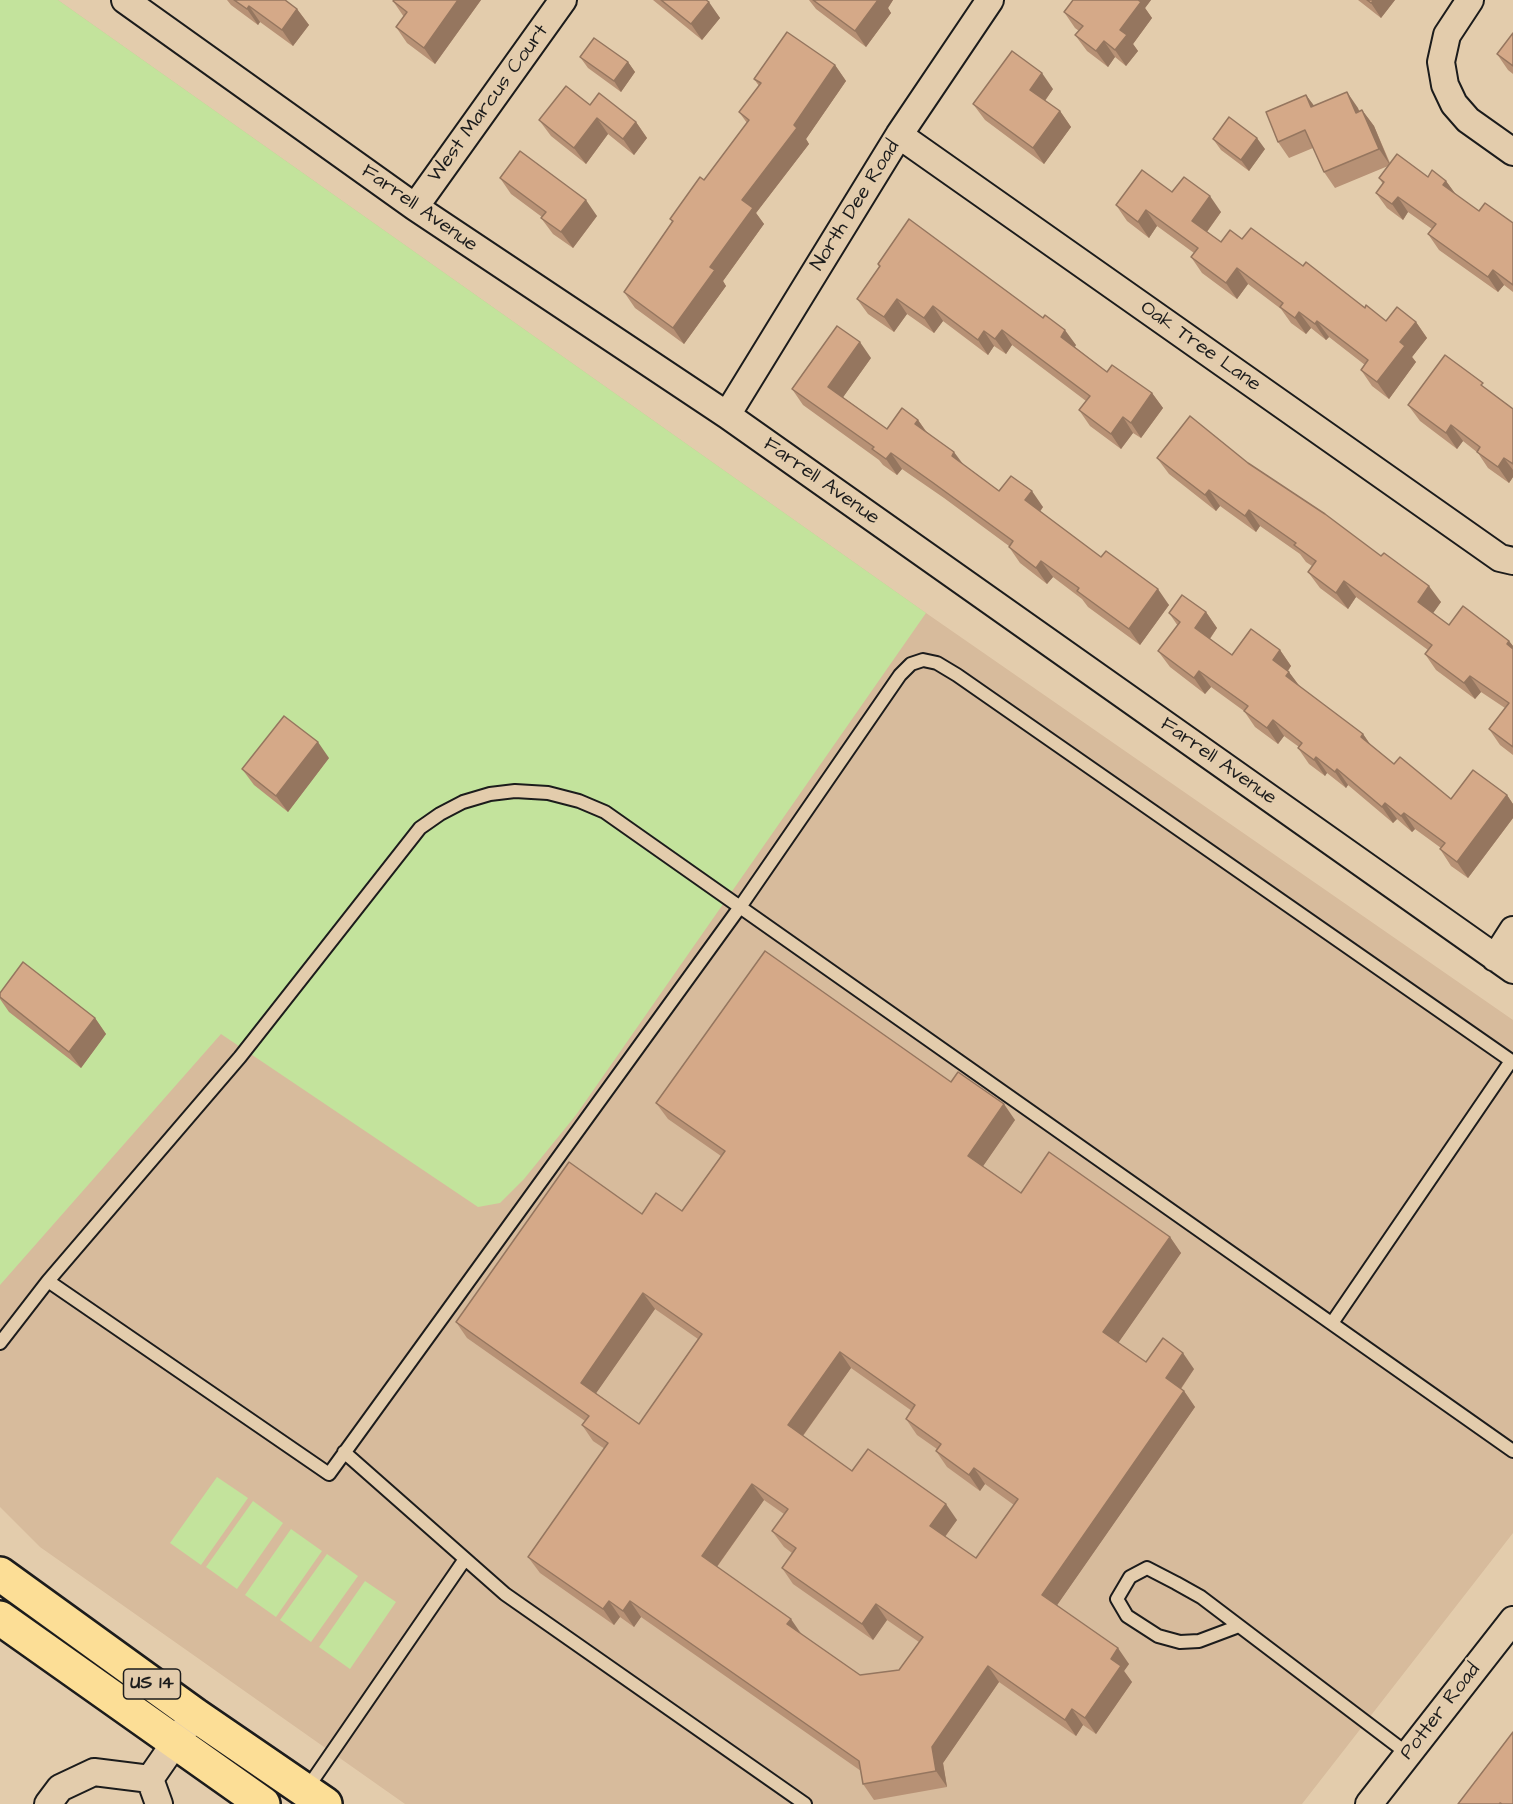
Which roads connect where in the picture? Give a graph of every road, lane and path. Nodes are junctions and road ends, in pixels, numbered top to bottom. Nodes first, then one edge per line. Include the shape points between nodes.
1 (563, 0) edge
2 (990, 0) edge
3 (1470, 0) edge
4 (131, 2) edge
5 (899, 135) junction
6 (1513, 152) edge
7 (415, 207) junction
8 (727, 415) junction
9 (1509, 565) edge
10 (740, 907) junction
11 (1513, 930) edge
12 (1504, 964) edge
13 (1512, 1062) edge
14 (48, 1281) junction
15 (1332, 1323) junction
16 (0, 1342) edge
17 (1513, 1451) edge
18 (344, 1452) junction
19 (465, 1559) junction
20 (0, 1574) edge
21 (0, 1618) edge
22 (1513, 1620) edge
23 (1239, 1626) junction
24 (195, 1714) junction
25 (176, 1742) junction
26 (1408, 1754) junction
27 (150, 1779) junction
28 (316, 1797) edge
29 (48, 1804) edge
30 (159, 1804) edge
31 (263, 1804) edge
32 (805, 1804) edge
33 (1369, 1804) edge

1 - 7 street, West Marcus Court
2 - 5 street, North Dee Road
3 - 6 street via 1447,35 1441,62 1445,85 1468,120
4 - 7 street, Farrell Avenue
5 - 8 street, North Dee Road
5 - 9 street, Oak Tree Lane
7 - 8 street, Farrell Avenue
8 - 12 street, Farrell Avenue
10 - 13 lane via 900,675 911,664 923,660 957,675
10 - 14 lane via 605,812 579,801 548,793 515,791 463,802 440,814 420,828 240,1057
10 - 15 lane
10 - 18 lane
11 - 12 street
13 - 15 lane
14 - 16 lane
14 - 18 lane via 329,1474
15 - 17 lane
18 - 19 lane
19 - 28 lane
19 - 32 lane via 505,1594
20 - 24 main road, US 14
21 - 25 main road, US 14
22 - 26 street, Potter Road
23 - 23 lane via 1201,1597 1147,1568 1130,1577 1117,1599 1127,1616 1158,1636 1180,1641 1199,1641
23 - 26 lane
24 - 25 street
24 - 28 main road, US 14
25 - 27 street
25 - 31 main road, US 14
26 - 33 street, Potter Road
27 - 29 street via 94,1772 60,1788
27 - 30 street

